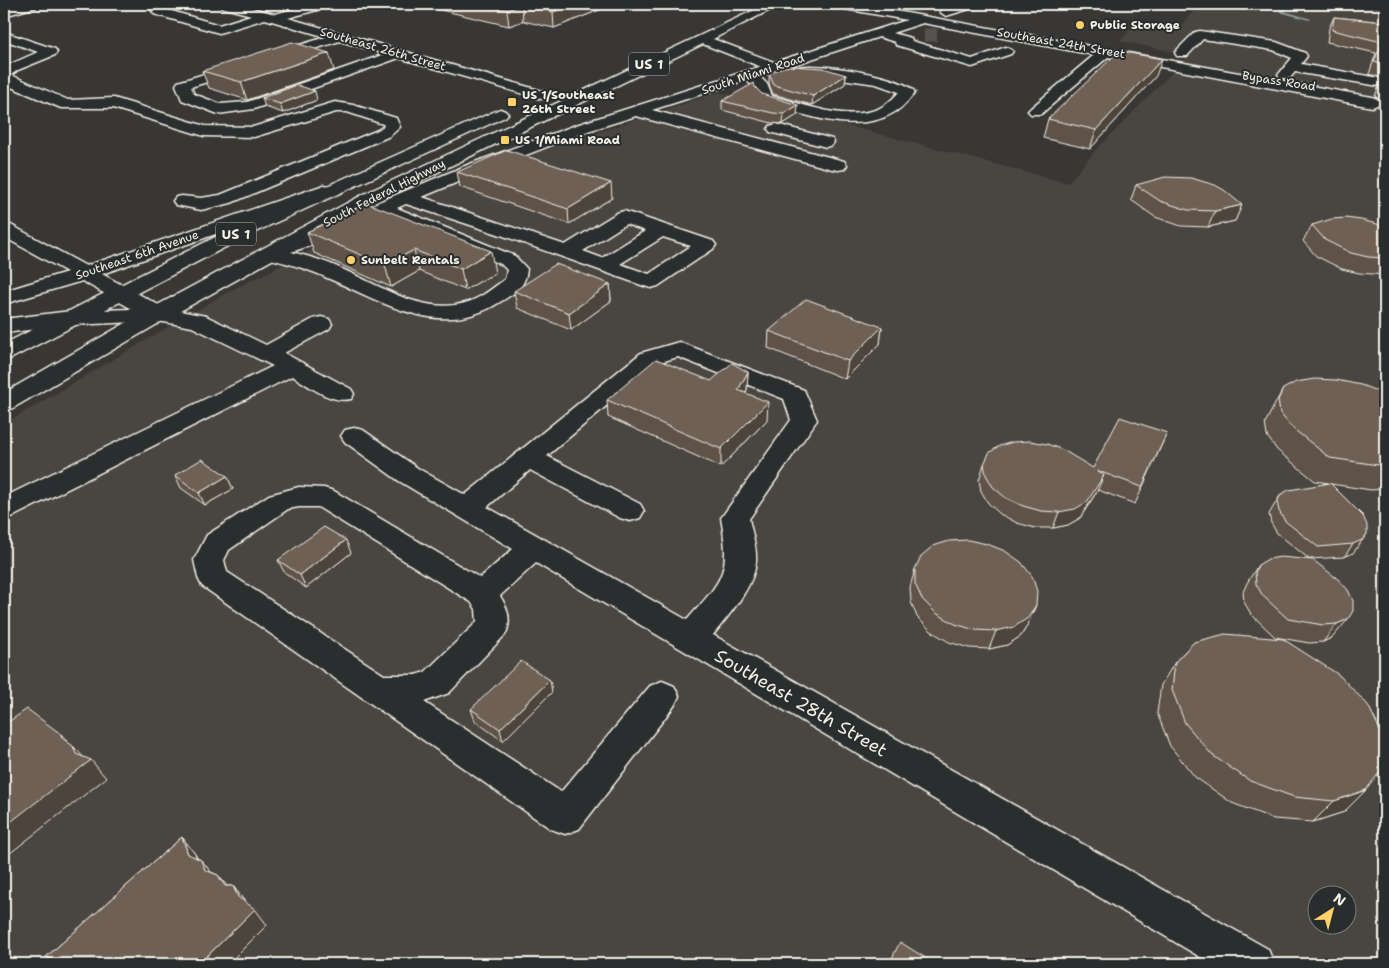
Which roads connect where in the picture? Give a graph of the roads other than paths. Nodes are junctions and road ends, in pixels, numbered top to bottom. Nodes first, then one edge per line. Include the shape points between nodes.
1 (9, 4) edge
2 (32, 4) edge
3 (225, 4) edge
4 (324, 4) edge
5 (776, 4) edge
6 (839, 4) edge
7 (868, 4) edge
8 (898, 4) edge
9 (972, 4) edge
10 (1070, 4) edge
11 (1081, 4) edge
12 (4, 5) edge
13 (158, 11) dead end
14 (4, 12) edge
15 (946, 12) junction
16 (271, 17) junction
17 (923, 19) junction
18 (219, 29) junction
19 (982, 29) junction
20 (880, 33) junction
21 (924, 35) tunnel mouth
22 (940, 35) tunnel mouth
23 (1065, 35) junction
24 (4, 36) edge
25 (246, 37) dead end
26 (340, 37) junction
27 (704, 38) junction
28 (906, 41) junction
29 (1104, 47) junction
30 (302, 48) junction
31 (1006, 52) dead end
32 (399, 54) junction
33 (1178, 58) junction
34 (362, 67) junction
35 (1237, 67) junction
36 (1288, 71) junction
37 (778, 74) junction
38 (4, 75) edge
39 (748, 75) junction
40 (883, 82) junction
41 (1385, 83) edge
42 (558, 87) dead end
43 (868, 92) dead end
44 (1385, 93) edge
45 (541, 95) junction
46 (1381, 99) edge
47 (670, 100) junction
48 (692, 107) dead end
49 (637, 111) junction
50 (1036, 111) dead end
51 (759, 124) edge
52 (520, 125) junction
53 (582, 128) junction
54 (826, 142) dead end
55 (838, 165) dead end
56 (354, 180) junction
57 (406, 198) junction
58 (182, 201) dead end
59 (380, 208) junction
60 (660, 230) junction
61 (9, 237) edge
62 (45, 251) junction
63 (270, 252) junction
64 (567, 252) junction
65 (604, 265) junction
66 (86, 273) junction
67 (119, 293) junction
68 (10, 297) edge
69 (158, 314) junction
70 (71, 318) junction
71 (321, 324) dead end
72 (4, 326) edge
73 (4, 353) edge
74 (266, 354) junction
75 (292, 366) junction
76 (342, 394) dead end
77 (4, 403) edge
78 (354, 436) dead end
79 (527, 458) junction
80 (467, 508) junction
81 (4, 509) edge
82 (630, 511) dead end
83 (534, 547) junction
84 (482, 594) junction
85 (691, 639) junction
86 (378, 690) junction
87 (662, 696) dead end
88 (1253, 964) edge

1 - 12 street
2 - 14 street
3 - 16 street, Southeast 26th Street
4 - 16 street
5 - 27 street, South Federal Highway / US 1
6 - 17 street, Southeast 24th Street
7 - 23 street
8 - 15 street, Southeast 24th Street
9 - 15 street
10 - 11 street
13 - 18 street
15 - 23 street, Southeast 24th Street
16 - 18 street
16 - 26 street, Southeast 26th Street
17 - 19 street, Southeast 24th Street
17 - 20 street, South Miami Road
18 - 25 street
19 - 22 street via 964,39
19 - 29 street, Southeast 24th Street
20 - 28 street
20 - 37 street, South Miami Road
21 - 28 street
23 - 29 street, Southeast 24th Street
24 - 38 street via 50,52 13,67
26 - 30 street
26 - 32 street, Southeast 26th Street
27 - 37 street
27 - 52 street, South Federal Highway / US 1
28 - 31 street via 901,42 972,63
29 - 33 street, Southeast 24th Street
29 - 35 street, Southeast 24th Street
29 - 50 street
30 - 34 street
30 - 34 street via 183,85 187,97 218,109 249,106
32 - 34 street
32 - 45 street, Southeast 26th Street
33 - 36 street via 1203,35 1281,48 1300,56
33 - 46 street, Southeast 24th Street
35 - 36 street, Southeast 24th Street
35 - 46 street, Bypass Road
36 - 41 street
36 - 44 street, Southeast 24th Street
37 - 39 street
37 - 39 street, South Miami Road
37 - 40 street via 847,74
37 - 40 street via 763,95 767,99 856,117 886,112 908,92
38 - 58 street via 9,81 66,105 114,103 204,131 254,132 335,107 390,121 392,126 384,133 225,199 201,204
39 - 47 street, South Miami Road
40 - 43 street
42 - 45 street, South Federal Highway / US 1
45 - 52 street via 538,107
45 - 56 street, South Federal Highway / US 1
47 - 48 street
47 - 49 street, South Miami Road
49 - 53 street, South Miami Road
49 - 55 street
51 - 54 street
52 - 53 street, South Miami Road via 521,131 531,135
52 - 63 street, South Federal Highway / US 1 via 370,198
53 - 57 street, South Miami Road
56 - 66 street, Southeast 6th Avenue
56 - 67 street, South Federal Highway / US 1 via 244,230
57 - 59 street, South Miami Road
57 - 64 street
59 - 63 street, South Miami Road via 330,233
59 - 63 street via 508,260 516,269 515,282 488,301 471,308 444,312 408,306 315,265
60 - 64 street via 624,217
60 - 65 street
60 - 65 street via 706,245 651,282
61 - 62 street
62 - 66 street
62 - 68 street via 47,267 32,285
63 - 69 street, South Federal Highway / US 1
64 - 65 street
66 - 67 street
66 - 68 street, Southeast 6th Avenue
67 - 69 street
67 - 70 street, South Federal Highway / US 1
69 - 70 street
69 - 74 street via 198,321
69 - 77 street, South Federal Highway / US 1
70 - 72 street
70 - 73 street, South Federal Highway / US 1
71 - 74 street
74 - 75 street
75 - 76 street
75 - 81 street
78 - 80 street, Southeast 28th Street via 409,475
79 - 80 street
79 - 82 street
79 - 85 street via 650,358 679,349 795,395 804,420 735,518 740,570 715,610
80 - 83 street, Southeast 28th Street
83 - 84 street
83 - 85 street, Southeast 28th Street
84 - 86 street via 491,607 494,626 438,683 416,690
84 - 86 street via 324,498 299,497 279,502 217,543 209,560 213,578
85 - 88 street, Southeast 28th Street
86 - 87 street via 565,816

